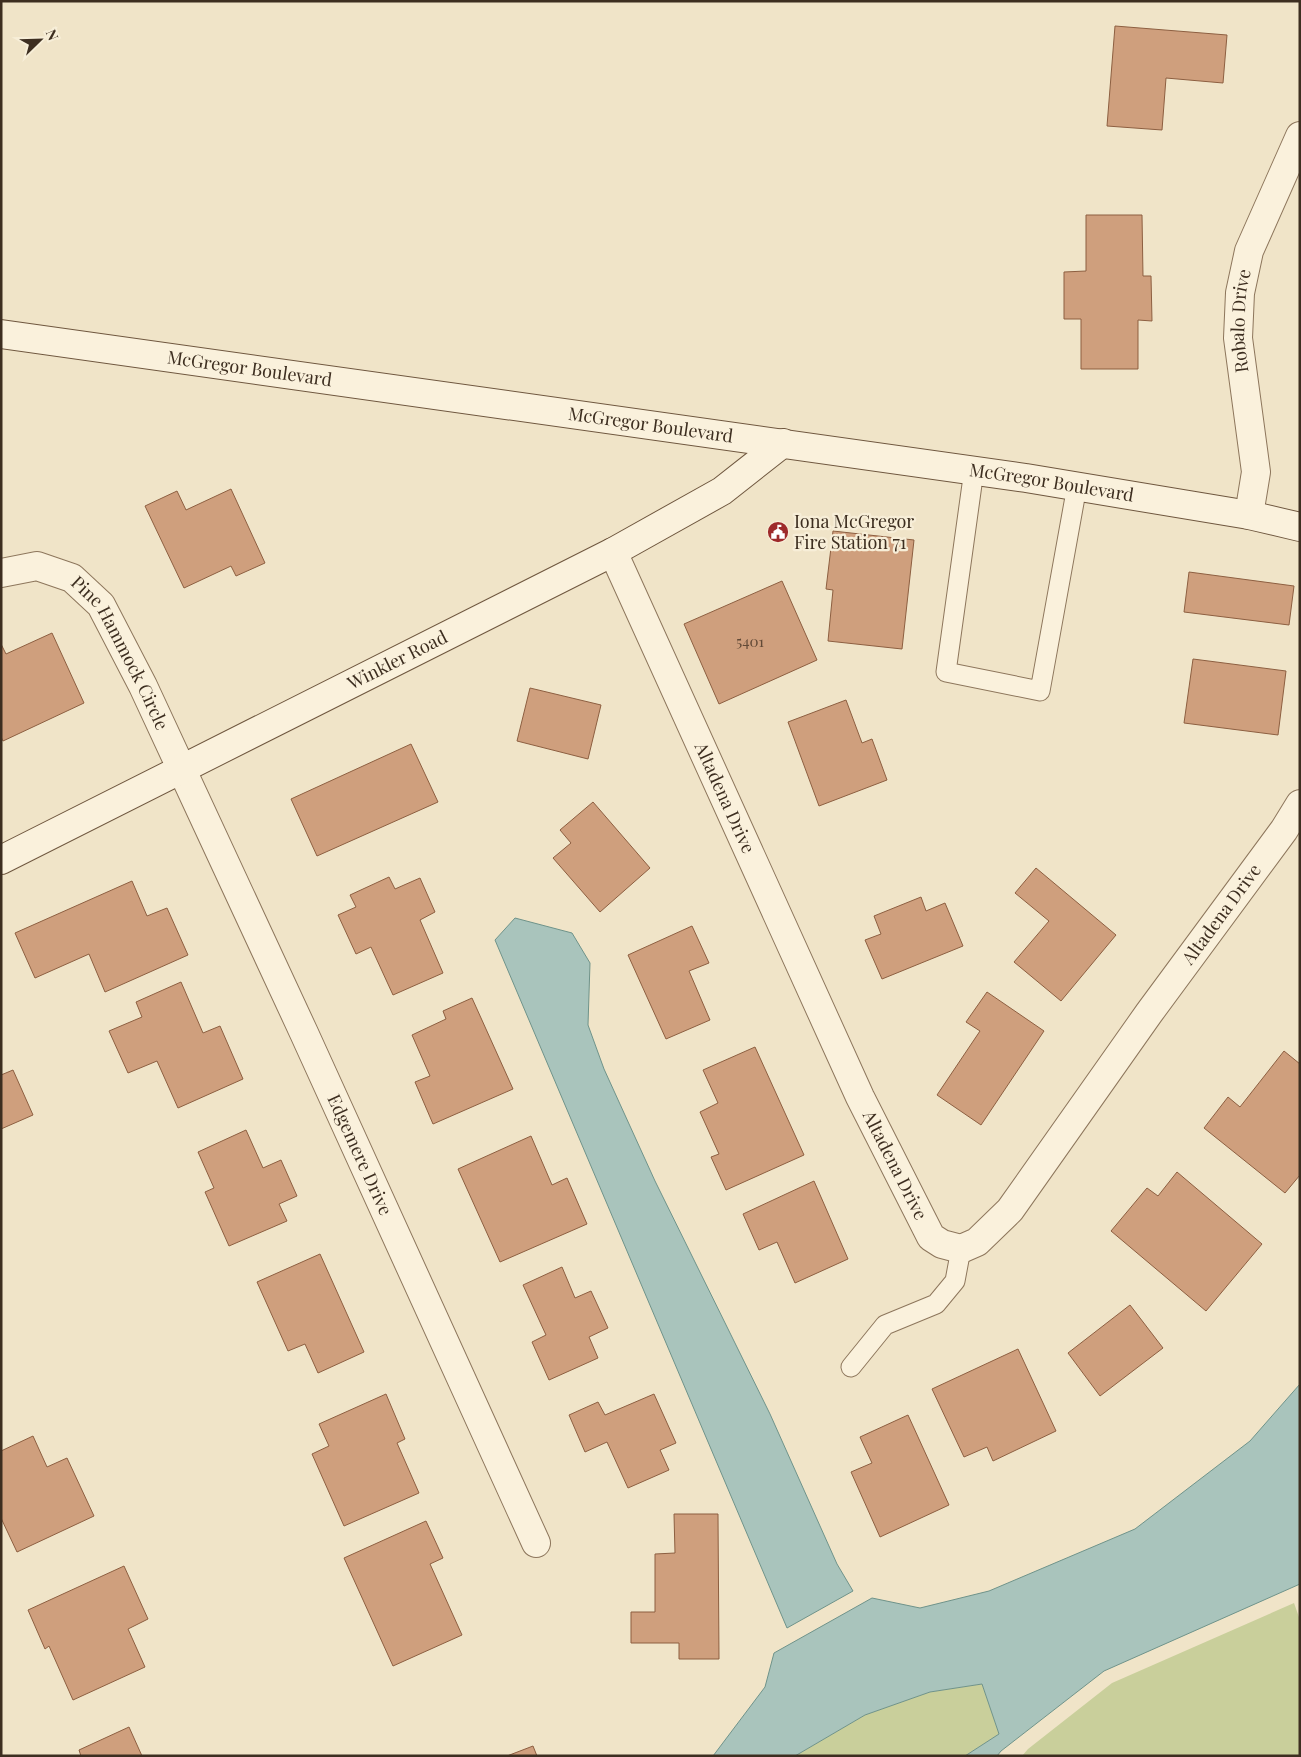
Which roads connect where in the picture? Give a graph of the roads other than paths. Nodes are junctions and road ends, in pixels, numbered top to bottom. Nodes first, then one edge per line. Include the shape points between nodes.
1 (1300, 136) edge
2 (1, 334) edge
3 (783, 443) junction
4 (974, 470) junction
5 (1077, 486) junction
6 (1249, 515) junction
7 (1300, 527) edge
8 (613, 552) junction
9 (1, 573) edge
10 (181, 770) junction
11 (1300, 804) edge
12 (1, 860) edge
13 (961, 1249) junction
14 (851, 1366) dead end
15 (536, 1543) dead end

1 - 6 street, Robalo Drive via 1250,251 1240,293 1238,338 1256,472
2 - 3 street, McGregor Boulevard
3 - 4 street, McGregor Boulevard
3 - 8 street, Winkler Road via 722,491
4 - 5 street, McGregor Boulevard
4 - 5 lane via 946,672 1040,690
5 - 6 street, McGregor Boulevard
6 - 7 street, McGregor Boulevard
8 - 10 street, Winkler Road
8 - 13 street, Altadena Drive via 860,1097 931,1237
9 - 10 street, Pine Hammock Circle via 37,566 72,578 101,605
10 - 12 street, Winkler Road
10 - 15 street, Edgemere Drive
11 - 13 street, Altadena Drive via 1010,1210 977,1242
13 - 14 lane via 955,1281 936,1304 885,1325

